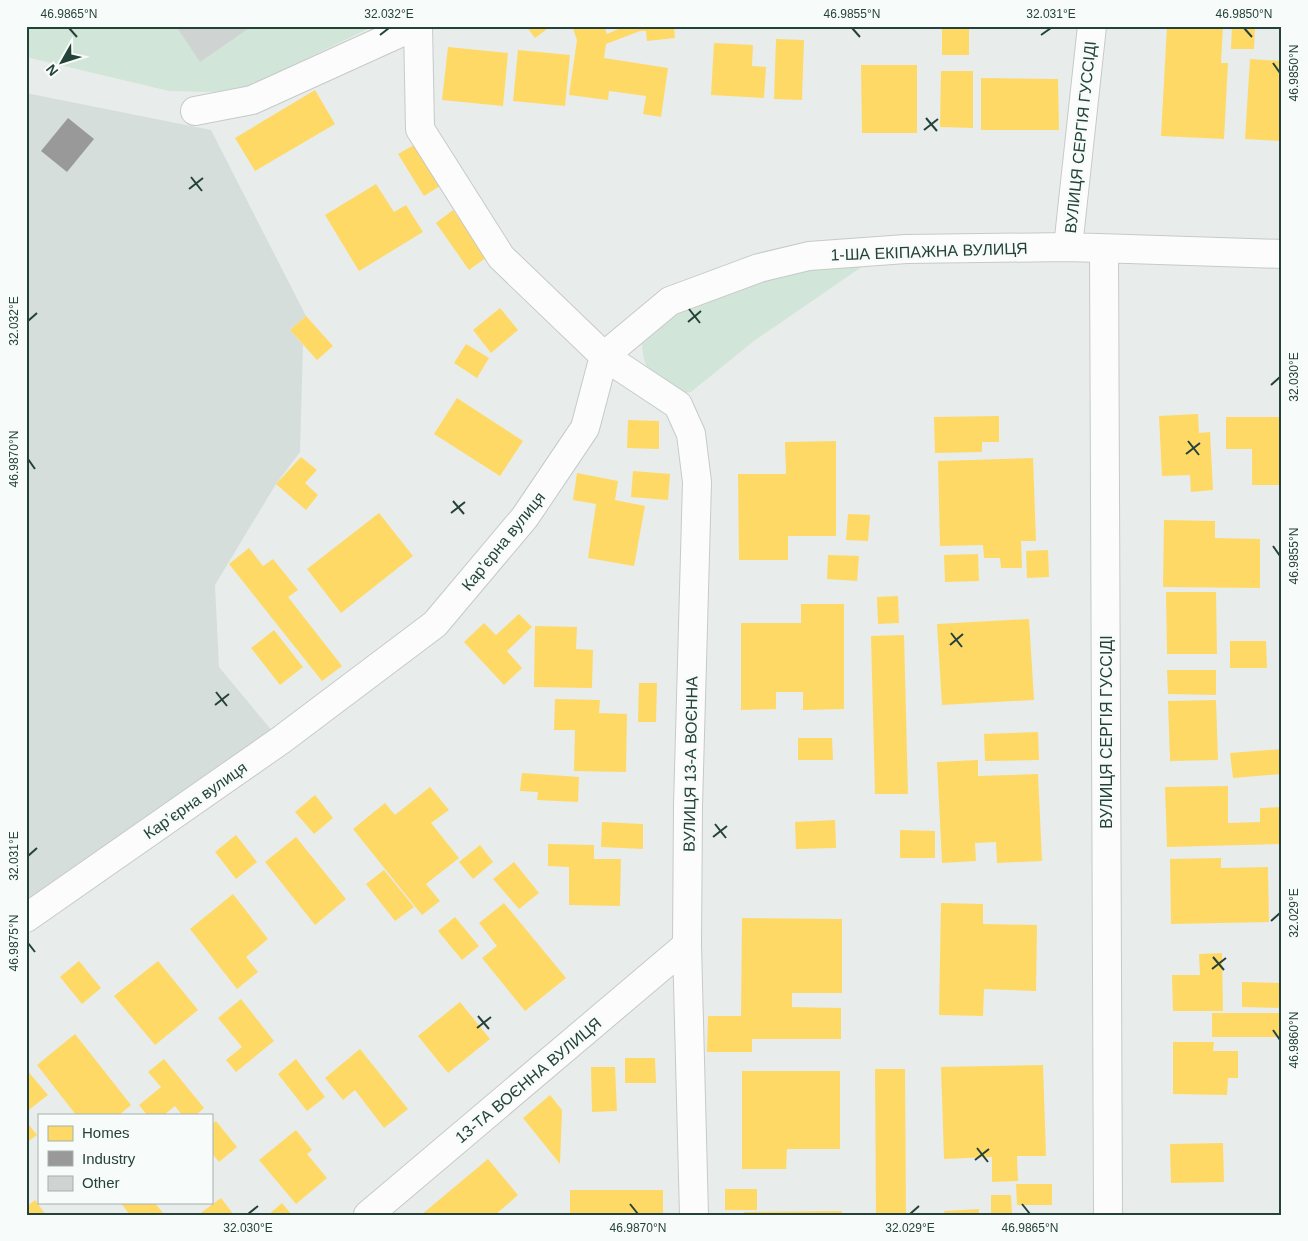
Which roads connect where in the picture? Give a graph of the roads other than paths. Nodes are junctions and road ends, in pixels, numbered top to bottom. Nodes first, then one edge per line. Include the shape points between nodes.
1 (416, 26) edge
2 (1092, 26) edge
3 (195, 111) dead end
4 (1068, 247) junction
5 (1104, 249) junction
6 (1282, 254) edge
7 (604, 356) junction
8 (26, 918) edge
9 (687, 945) junction
10 (368, 1215) edge
11 (694, 1215) edge
12 (1108, 1215) edge

1 - 3 street via 252,100
1 - 7 street via 420,129 501,257
2 - 4 street, ВУЛИЦЯ СЕРГІЯ ГУССІДІ
4 - 5 street, 1-ША ЕКІПАЖНА ВУЛИЦЯ
4 - 7 street, 1-ША ЕКІПАЖНА ВУЛИЦЯ via 906,249 809,256 759,268 670,301
5 - 6 street, 1-ША ЕКІПАЖНА ВУЛИЦЯ
5 - 12 street, ВУЛИЦЯ СЕРГІЯ ГУССІДІ
7 - 8 street, Карʼєрна вулиця via 585,428 525,517 435,624 281,740
7 - 9 street, ВУЛИЦЯ 13-А ВОЄННА via 678,405 691,434 697,482
9 - 10 street, 13-ТА ВОЄННА ВУЛИЦЯ
9 - 11 street, ВУЛИЦЯ 13-А ВОЄННА

